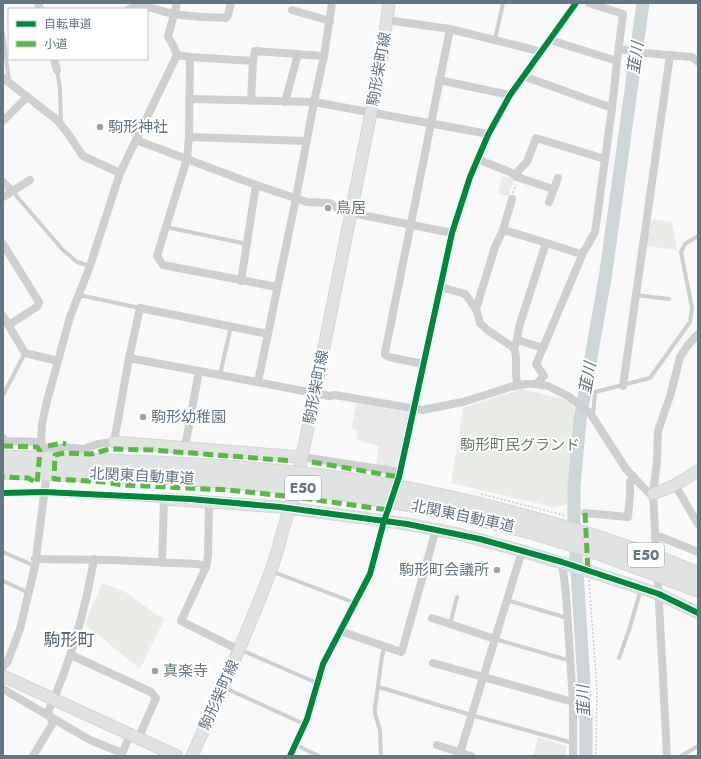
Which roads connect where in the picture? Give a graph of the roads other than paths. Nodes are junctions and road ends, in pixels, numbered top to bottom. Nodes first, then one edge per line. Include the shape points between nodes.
1 (177, 3) edge
2 (231, 3) edge
3 (332, 3) edge
4 (389, 3) edge
5 (503, 3) edge
6 (576, 3) edge
7 (589, 3) edge
8 (130, 8) edge
9 (292, 10) dead end
10 (174, 14) junction
11 (330, 20) junction
12 (387, 20) junction
13 (450, 29) junction
14 (3, 33) edge
15 (494, 40) junction
16 (550, 40) junction
17 (623, 50) junction
18 (540, 52) junction
19 (298, 54) junction
20 (177, 55) junction
21 (670, 55) junction
22 (324, 56) junction
23 (190, 57) junction
24 (54, 60) edge
25 (253, 61) junction
26 (617, 61) junction
27 (698, 62) edge
28 (57, 70) joint
29 (523, 76) junction
30 (6, 80) edge
31 (439, 80) junction
32 (510, 95) junction
33 (27, 97) junction
34 (188, 99) junction
35 (252, 101) junction
36 (285, 102) junction
37 (314, 102) junction
38 (612, 108) junction
39 (371, 113) junction
40 (3, 121) edge
41 (431, 123) junction
42 (61, 125) junction
43 (488, 135) junction
44 (189, 137) junction
45 (136, 140) junction
46 (307, 141) junction
47 (187, 159) junction
48 (477, 159) junction
49 (605, 159) junction
50 (120, 173) junction
51 (517, 177) junction
52 (558, 178) dead end
53 (30, 180) dead end
54 (3, 182) edge
55 (256, 185) junction
56 (553, 189) junction
57 (12, 191) junction
58 (3, 197) edge
59 (296, 198) junction
60 (512, 199) road end
61 (549, 202) dead end
62 (351, 213) junction
63 (410, 225) junction
64 (166, 227) junction
65 (503, 230) junction
66 (452, 233) junction
67 (698, 236) edge
68 (546, 243) junction
69 (3, 244) edge
70 (247, 244) junction
71 (582, 252) junction
72 (6, 255) edge
73 (90, 266) junction
74 (242, 281) junction
75 (278, 287) junction
76 (441, 287) junction
77 (79, 295) junction
78 (636, 295) junction
79 (669, 299) dead end
80 (140, 308) junction
81 (476, 309) junction
82 (3, 316) edge
83 (9, 325) junction
84 (231, 326) junction
85 (268, 334) junction
86 (698, 334) edge
87 (516, 344) junction
88 (543, 348) junction
89 (25, 353) junction
90 (129, 358) junction
91 (58, 361) junction
92 (424, 364) junction
93 (199, 371) junction
94 (220, 375) junction
95 (258, 382) junction
96 (536, 384) junction
97 (518, 386) junction
98 (623, 386) junction
99 (315, 393) junction
100 (3, 395) edge
101 (414, 409) junction
102 (591, 415) junction
103 (3, 438) edge
104 (41, 442) junction
105 (114, 442) junction
106 (185, 447) junction
107 (48, 454) junction
108 (302, 457) junction
109 (3, 458) edge
110 (3, 471) edge
111 (698, 471) edge
112 (400, 472) junction
113 (634, 477) junction
114 (675, 485) junction
115 (44, 492) junction
116 (3, 493) edge
117 (653, 494) junction
118 (164, 498) junction
119 (209, 502) junction
120 (289, 509) junction
121 (584, 513) dead end
122 (384, 520) junction
123 (698, 524) edge
124 (436, 529) junction
125 (655, 537) junction
126 (595, 544) junction
127 (656, 549) dead end
128 (522, 551) junction
129 (3, 552) edge
130 (698, 552) edge
131 (94, 560) junction
132 (35, 563) junction
133 (162, 563) junction
134 (564, 563) junction
135 (206, 567) junction
136 (271, 571) junction
137 (698, 575) edge
138 (3, 581) edge
139 (641, 588) junction
140 (658, 589) junction
141 (698, 589) edge
142 (29, 593) junction
143 (457, 597) dead end
144 (506, 600) junction
145 (354, 603) junction
146 (698, 612) edge
147 (432, 618) dead end
148 (568, 618) junction
149 (450, 624) junction
150 (340, 631) junction
151 (495, 639) junction
152 (385, 646) junction
153 (239, 650) junction
154 (71, 655) junction
155 (570, 658) junction
156 (620, 658) dead end
157 (433, 663) dead end
158 (3, 667) edge
159 (3, 676) edge
160 (483, 678) junction
161 (317, 683) junction
162 (223, 687) junction
163 (379, 687) junction
164 (3, 689) edge
165 (54, 700) junction
166 (572, 702) junction
167 (471, 715) junction
168 (50, 717) junction
169 (305, 724) junction
170 (134, 737) junction
171 (573, 743) junction
172 (296, 745) junction
173 (437, 745) dead end
174 (698, 746) edge
175 (460, 754) edge
176 (123, 755) edge
177 (33, 756) edge
178 (177, 756) edge
179 (193, 756) edge
180 (290, 756) edge
181 (320, 756) edge
182 (381, 756) edge
183 (471, 756) edge
184 (573, 756) edge
185 (667, 756) edge
186 (682, 756) edge

1 - 10 street
2 - 10 street via 226,18
3 - 11 street
4 - 12 street, 駒形柴町線
5 - 15 lane
6 - 16 street
7 - 17 street via 623,14
8 - 10 street via 144,6
9 - 11 street
10 - 20 street via 168,37
11 - 22 street
12 - 13 street
12 - 39 street, 駒形柴町線
13 - 15 street
13 - 31 street
14 - 30 lane
15 - 18 street
16 - 18 street
16 - 26 street
17 - 21 street
17 - 26 street
18 - 29 street
19 - 22 street
19 - 25 street via 255,51
19 - 36 street
20 - 23 street
20 - 45 street
21 - 27 street via 692,57
21 - 78 street
22 - 37 street
23 - 25 street
23 - 34 street
24 - 28 street
25 - 35 street
26 - 38 street
28 - 42 lane
29 - 32 street
29 - 38 street
30 - 33 street
31 - 32 street
31 - 41 street
32 - 43 street
33 - 40 street
33 - 42 street
34 - 35 street
34 - 44 street
35 - 36 street
36 - 37 street
37 - 39 street
37 - 46 street
38 - 49 street
39 - 41 street
39 - 62 street, 駒形柴町線
41 - 43 street
41 - 63 street
42 - 50 street via 83,156
43 - 48 street
44 - 46 street
44 - 47 street
45 - 47 street
45 - 50 street
46 - 59 street
47 - 55 street
47 - 64 street
48 - 51 street
48 - 66 street
49 - 51 street via 536,138 528,162 518,171
49 - 71 street via 595,232
50 - 73 street
51 - 56 street
52 - 56 street
53 - 57 street
54 - 57 street
55 - 59 street
55 - 70 street
56 - 61 street
57 - 58 street
57 - 73 lane via 63,250 77,262
59 - 62 street via 328,203 338,210
59 - 75 street
60 - 65 street
62 - 63 street
62 - 99 street, 駒形柴町線
63 - 66 street
63 - 92 street via 385,353 389,357
64 - 70 lane
64 - 74 street via 157,254 161,264
65 - 68 street
65 - 81 street via 495,247
66 - 76 street
67 - 98 lane via 685,244 682,252 692,308 690,322 650,378
68 - 71 street via 581,254
68 - 87 street
69 - 72 street
70 - 74 street
71 - 88 street
72 - 83 street via 39,302 38,306
73 - 77 street
74 - 75 street
75 - 85 street
76 - 81 street via 465,294
76 - 92 street
77 - 80 lane
77 - 91 street via 70,316
78 - 79 lane
78 - 98 street
80 - 84 street
80 - 90 street
81 - 87 street via 480,323 486,329
82 - 83 street
83 - 89 street
84 - 85 street
84 - 94 lane
85 - 95 street
86 - 117 street via 680,357 660,426
87 - 88 street
87 - 97 street via 515,378
88 - 96 street via 536,364 544,376
89 - 91 street
89 - 100 lane
90 - 93 street
90 - 105 street
91 - 104 street via 42,424
92 - 101 street
93 - 94 street
93 - 106 street
94 - 95 street
95 - 99 street
96 - 97 street
96 - 102 street via 560,391
97 - 101 street via 463,402 429,409
98 - 102 lane via 595,392
99 - 101 street
99 - 108 street, 駒形柴町線
101 - 112 street
102 - 113 street
103 - 104 street via 6,441
104 - 107 street
105 - 106 street
105 - 107 street via 83,449 65,447
106 - 108 street
107 - 115 street
108 - 112 street
108 - 120 street, 駒形柴町線
109 - 126 highway, 北関東自動車道 / E50, bridge via 187,465 256,470 380,485 530,518
110 - 126 highway, 北関東自動車道 / E50, bridge via 187,478 319,490 446,511
111 - 114 street
112 - 122 street
113 - 117 street
113 - 121 street via 630,482 628,517
114 - 117 street
114 - 123 street
115 - 116 street
115 - 118 street
115 - 132 street
117 - 125 street
118 - 119 street
118 - 133 street
119 - 120 street
119 - 135 street
120 - 122 street
120 - 136 street, 駒形柴町線
122 - 124 street
122 - 145 street via 370,574
124 - 128 street
124 - 152 street via 402,651
125 - 127 street
125 - 130 street
126 - 137 highway, 北関東自動車道 / E50 via 662,560
126 - 141 highway, 北関東自動車道 / E50
128 - 134 street
128 - 144 street
129 - 132 lane
131 - 132 street
131 - 133 street
131 - 154 street
132 - 142 street
133 - 135 street via 198,564
134 - 139 street
134 - 148 street
135 - 153 street via 181,621
136 - 145 lane
136 - 153 street, 駒形柴町線
138 - 142 lane
139 - 140 street
139 - 156 lane
140 - 146 street
140 - 185 street
142 - 158 street via 20,629
143 - 149 lane
144 - 148 lane
144 - 151 street
145 - 150 street
147 - 149 street
148 - 155 street
149 - 151 street
150 - 152 street
150 - 161 street via 323,664
151 - 155 lane via 564,659
151 - 160 street
152 - 163 lane
153 - 161 lane
153 - 162 street, 駒形柴町線
154 - 165 street
154 - 170 street via 151,692 156,698
155 - 166 street
157 - 160 street
159 - 165 street
160 - 166 street
160 - 167 street
161 - 169 street
162 - 169 lane
162 - 179 street, 駒形柴町線
163 - 167 lane
163 - 182 lane via 375,708 381,738
164 - 168 street
165 - 168 street via 48,712
165 - 170 street
166 - 171 street
167 - 171 lane
167 - 175 street
168 - 176 street
168 - 177 street via 53,722
169 - 172 street
170 - 176 street
170 - 178 street
171 - 184 street
172 - 180 street
172 - 181 lane
173 - 175 street
174 - 186 lane
175 - 183 street

